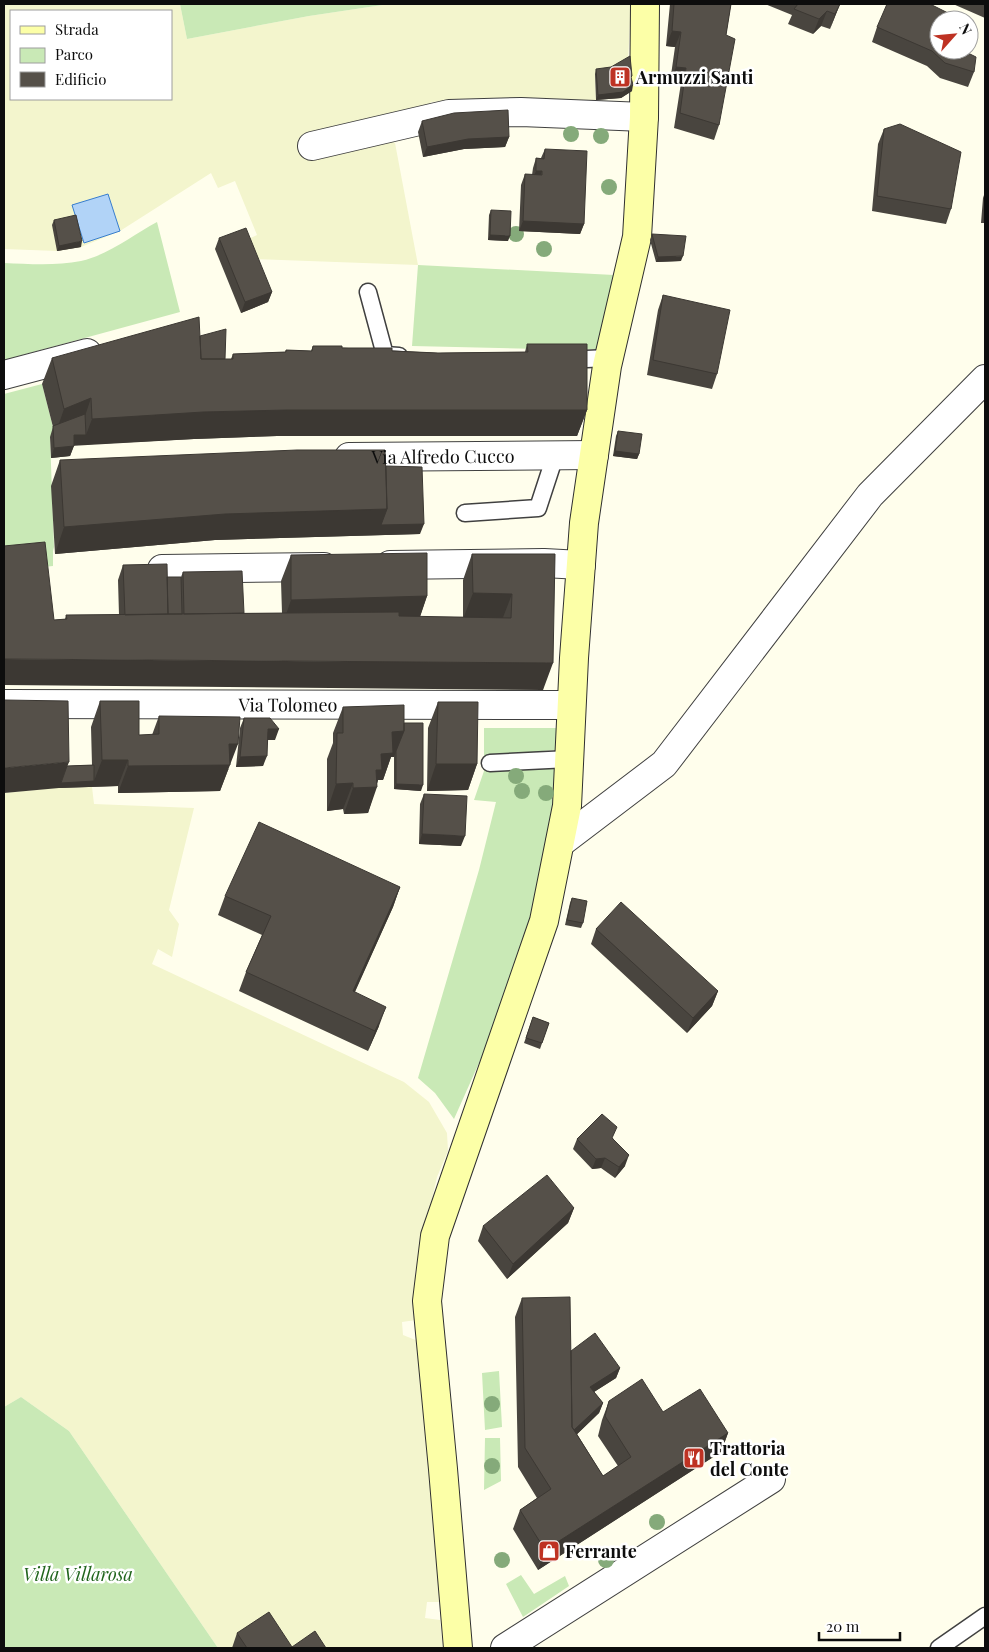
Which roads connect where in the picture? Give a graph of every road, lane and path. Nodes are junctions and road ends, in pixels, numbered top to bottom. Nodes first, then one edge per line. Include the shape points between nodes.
1 (644, 4) edge
2 (644, 117) junction
3 (312, 146) dead end
4 (368, 292) dead end
5 (108, 347) edge
6 (414, 356) edge
7 (608, 358) junction
8 (549, 360) edge
9 (4, 375) edge
10 (985, 379) edge
11 (594, 455) junction
12 (555, 456) junction
13 (327, 457) edge
14 (466, 513) dead end
15 (581, 565) junction
16 (162, 570) edge
17 (4, 704) edge
18 (572, 705) junction
19 (569, 759) junction
20 (490, 762) dead end
21 (560, 843) junction
22 (771, 1479) dead end
23 (985, 1616) edge
24 (458, 1648) edge
25 (505, 1648) edge
26 (940, 1648) edge

1 - 2 street
2 - 3 street via 521,112 449,114
2 - 7 street via 637,237
4 - 6 lane via 385,355
5 - 9 street
7 - 8 lane
7 - 11 street
10 - 21 street via 870,494 664,764
11 - 12 street, Via Alfredo Cucco
11 - 15 street
12 - 13 street, Via Alfredo Cucco
12 - 14 lane via 538,508
15 - 16 street via 544,562
15 - 18 street
17 - 18 street, Via Tolomeo
18 - 19 street
19 - 20 lane
19 - 21 street via 567,806
21 - 24 street via 544,921 436,1236 426,1301
22 - 25 street
23 - 26 lane

